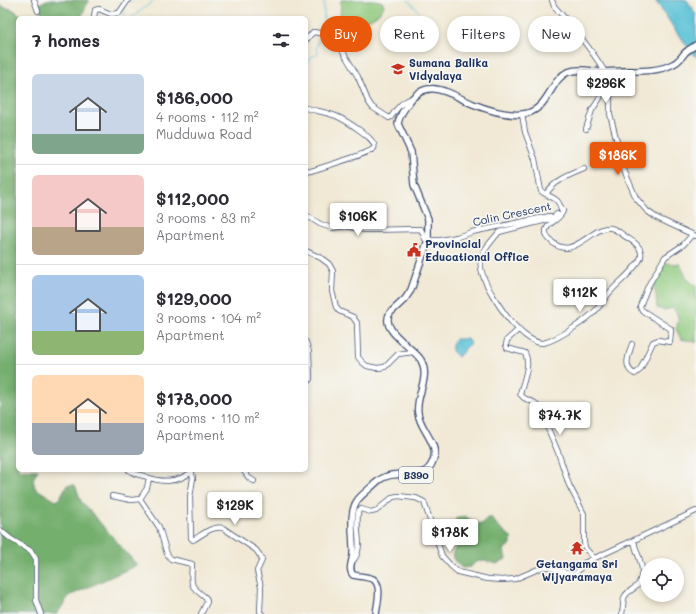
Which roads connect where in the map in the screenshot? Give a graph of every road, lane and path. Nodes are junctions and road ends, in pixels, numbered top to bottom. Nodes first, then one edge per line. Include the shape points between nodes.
1 (34, 0) edge
2 (128, 0) edge
3 (552, 0) edge
4 (38, 11) dead end
5 (94, 16) edge
6 (308, 38) edge
7 (696, 44) edge
8 (607, 72) junction
9 (410, 99) junction
10 (308, 108) edge
11 (522, 114) junction
12 (586, 129) dead end
13 (584, 169) dead end
14 (308, 170) edge
15 (546, 194) junction
16 (561, 207) junction
17 (557, 214) junction
18 (308, 216) edge
19 (694, 236) edge
20 (428, 240) junction
21 (308, 252) edge
22 (518, 329) junction
23 (632, 344) dead end
24 (308, 349) edge
25 (413, 352) junction
26 (308, 382) edge
27 (134, 472) edge
28 (191, 472) edge
29 (192, 472) edge
30 (244, 472) edge
31 (149, 478) junction
32 (254, 481) dead end
33 (112, 496) dead end
34 (140, 499) junction
35 (696, 511) edge
36 (0, 530) edge
37 (634, 540) junction
38 (594, 558) junction
39 (352, 562) junction
40 (41, 614) edge
41 (201, 614) edge
42 (262, 614) edge
43 (376, 614) edge
44 (622, 614) edge

1 - 4 street
2 - 5 street via 119,13 111,14 99,9 95,10
3 - 8 street via 554,6
6 - 9 street via 313,32 333,35 358,77 368,102 389,118 399,106
7 - 8 main road via 673,65 651,71
8 - 11 main road via 567,72 556,83 547,99 534,110
8 - 12 street via 600,98 592,110
8 - 19 street via 610,114 624,170 636,198 657,218
9 - 11 main road, B390 via 417,92 440,89 486,109
9 - 20 main road, B390 via 398,118 398,124 411,152 414,185 428,219
10 - 14 street via 337,117 350,124 375,145 369,151 356,156
11 - 15 street, Colin Crescent via 541,191
13 - 15 street via 559,181 549,188
15 - 16 street, Colin Crescent via 557,200
16 - 17 street, Colin Crescent
16 - 22 street via 563,211 560,217 546,230 547,238 555,245 571,246 610,228 636,243 641,258 592,314 578,325 550,341 539,343
17 - 20 street, Colin Crescent via 457,237
17 - 22 street via 551,219 498,232 481,258 482,271 488,287 499,306
18 - 20 street via 332,228 346,226 365,230 421,229
19 - 23 street via 665,257 640,306 643,311 671,329 670,342 653,342 640,370 635,374 627,364
20 - 25 main road, B390 via 411,290 387,318 391,330
21 - 25 street via 329,264 333,271 332,291 336,308 353,317 357,323 358,357 362,362 367,366 385,367 398,354
22 - 38 street via 507,340 506,345 507,348 525,353 527,357 520,394 535,403 540,410 569,485 584,514 585,548
24 - 26 street
25 - 39 main road, B390 via 424,367 418,412 420,423 432,444 434,460 422,474 382,478 357,500 353,513
27 - 31 street
28 - 31 street via 174,481
29 - 42 street via 191,538 193,540 219,527 256,550 262,560 257,571 261,587
30 - 32 street
31 - 34 street
33 - 34 street
34 - 41 street via 159,526 167,554 171,559 192,564 190,577 193,588 206,598 207,602
35 - 37 street
36 - 40 street via 31,551 36,559 36,600
37 - 38 street
37 - 44 street via 641,563 641,578 638,587 624,598
38 - 39 street via 584,563 572,575 549,567 542,567 515,579 502,580 458,572 442,556 424,502 416,498 398,496 393,497 376,512 359,510 359,550
39 - 43 main road via 351,570 354,575 373,580 378,586

